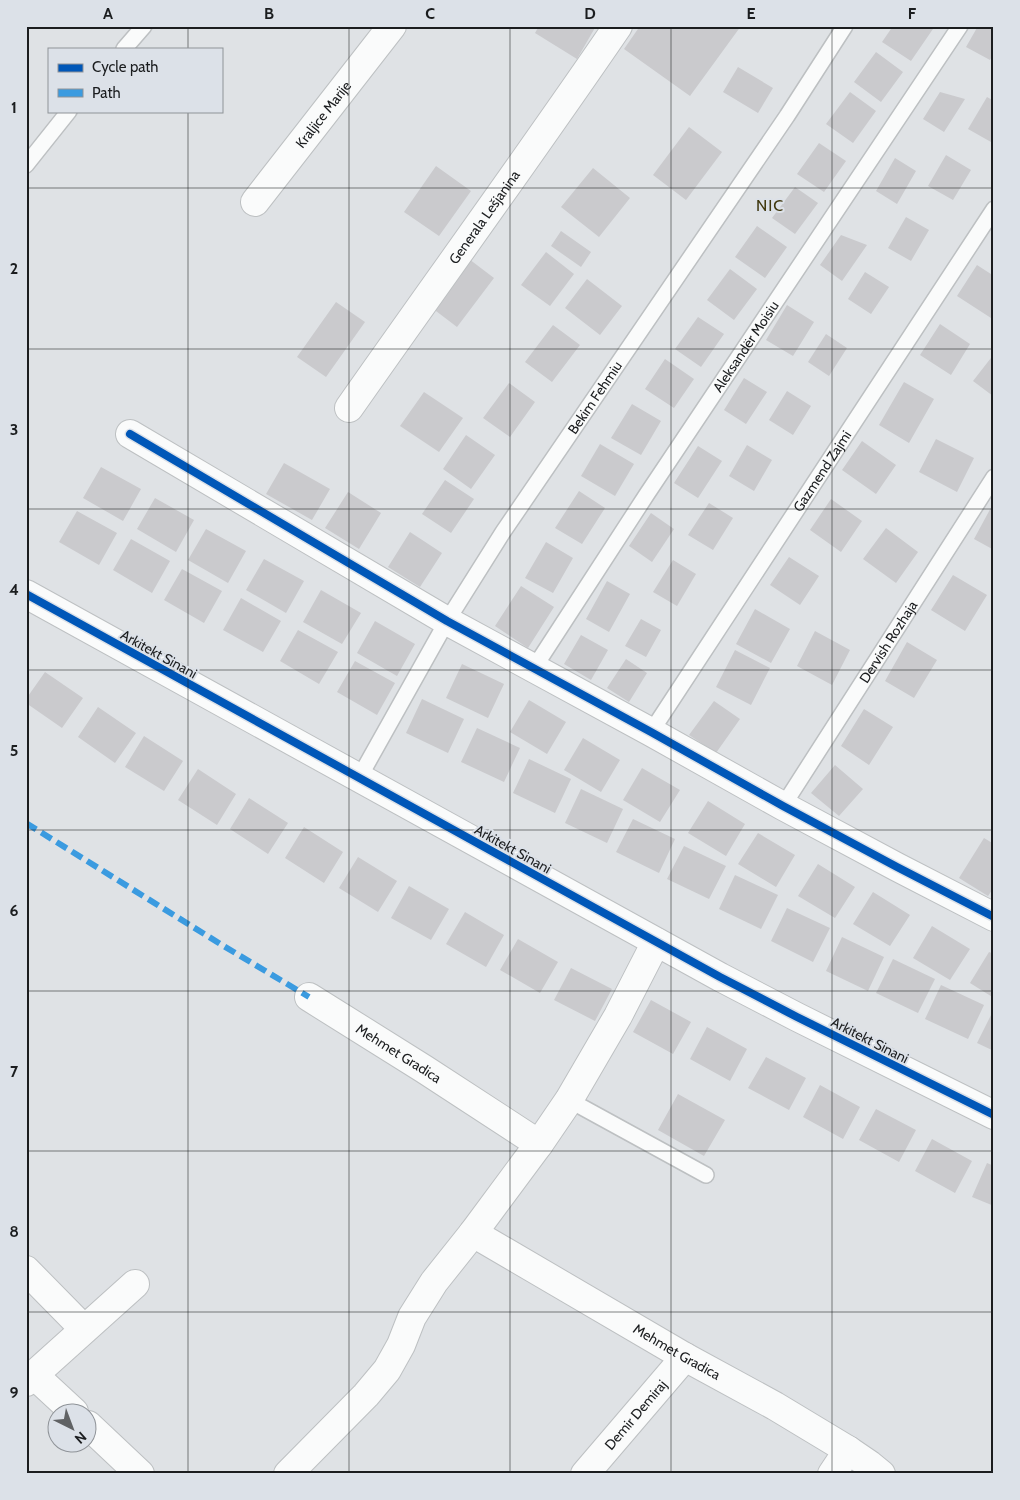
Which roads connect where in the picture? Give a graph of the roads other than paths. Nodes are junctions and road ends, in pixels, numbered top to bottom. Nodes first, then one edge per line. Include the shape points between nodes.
1 (144, 26) edge
2 (392, 26) edge
3 (618, 26) edge
4 (845, 26) edge
5 (960, 26) edge
6 (125, 48) edge
7 (69, 112) edge
8 (26, 165) edge
9 (255, 202) dead end
10 (994, 209) edge
11 (348, 408) dead end
12 (130, 434) dead end
13 (994, 477) edge
14 (26, 594) edge
15 (447, 621) junction
16 (534, 668) junction
17 (651, 732) junction
18 (359, 778) junction
19 (783, 806) junction
20 (994, 917) edge
21 (656, 942) junction
22 (310, 997) dead end
23 (569, 1100) junction
24 (994, 1115) edge
25 (538, 1144) junction
26 (706, 1175) dead end
27 (473, 1233) junction
28 (26, 1270) edge
29 (135, 1284) dead end
30 (84, 1330) junction
31 (685, 1357) junction
32 (30, 1379) edge
33 (61, 1402) edge
34 (98, 1434) edge
35 (848, 1450) junction
36 (140, 1474) edge
37 (288, 1474) edge
38 (586, 1474) edge
39 (832, 1474) edge
40 (881, 1474) edge

1 - 6 lane
2 - 9 street, Kraljice Marije
3 - 11 street, Generala Lešjanina
4 - 15 lane, Bekim Fehmiu via 782,124 503,532
5 - 16 lane, Aleksandër Moisiu
7 - 8 lane
10 - 17 lane, Gazmend Zajmi
12 - 15 street
13 - 19 lane, Dervish Rozhaja
14 - 18 street, Arkitekt Sinani
15 - 16 street
15 - 18 lane, Bekim Fehmiu
16 - 17 street
17 - 19 street
18 - 21 street, Arkitekt Sinani
19 - 20 street
21 - 23 street
21 - 24 street, Arkitekt Sinani via 797,1017
22 - 25 street, Mehmet Gradica
23 - 25 street
23 - 26 lane
25 - 27 street
27 - 31 street, Mehmet Gradica
27 - 37 street via 434,1282 412,1317 386,1370 366,1395
28 - 30 street
29 - 30 street
30 - 32 street
31 - 35 street, Mehmet Gradica
31 - 38 street, Demir Demiraj
32 - 33 street
34 - 36 street
35 - 39 street
35 - 40 street, Mehmet Gradica

